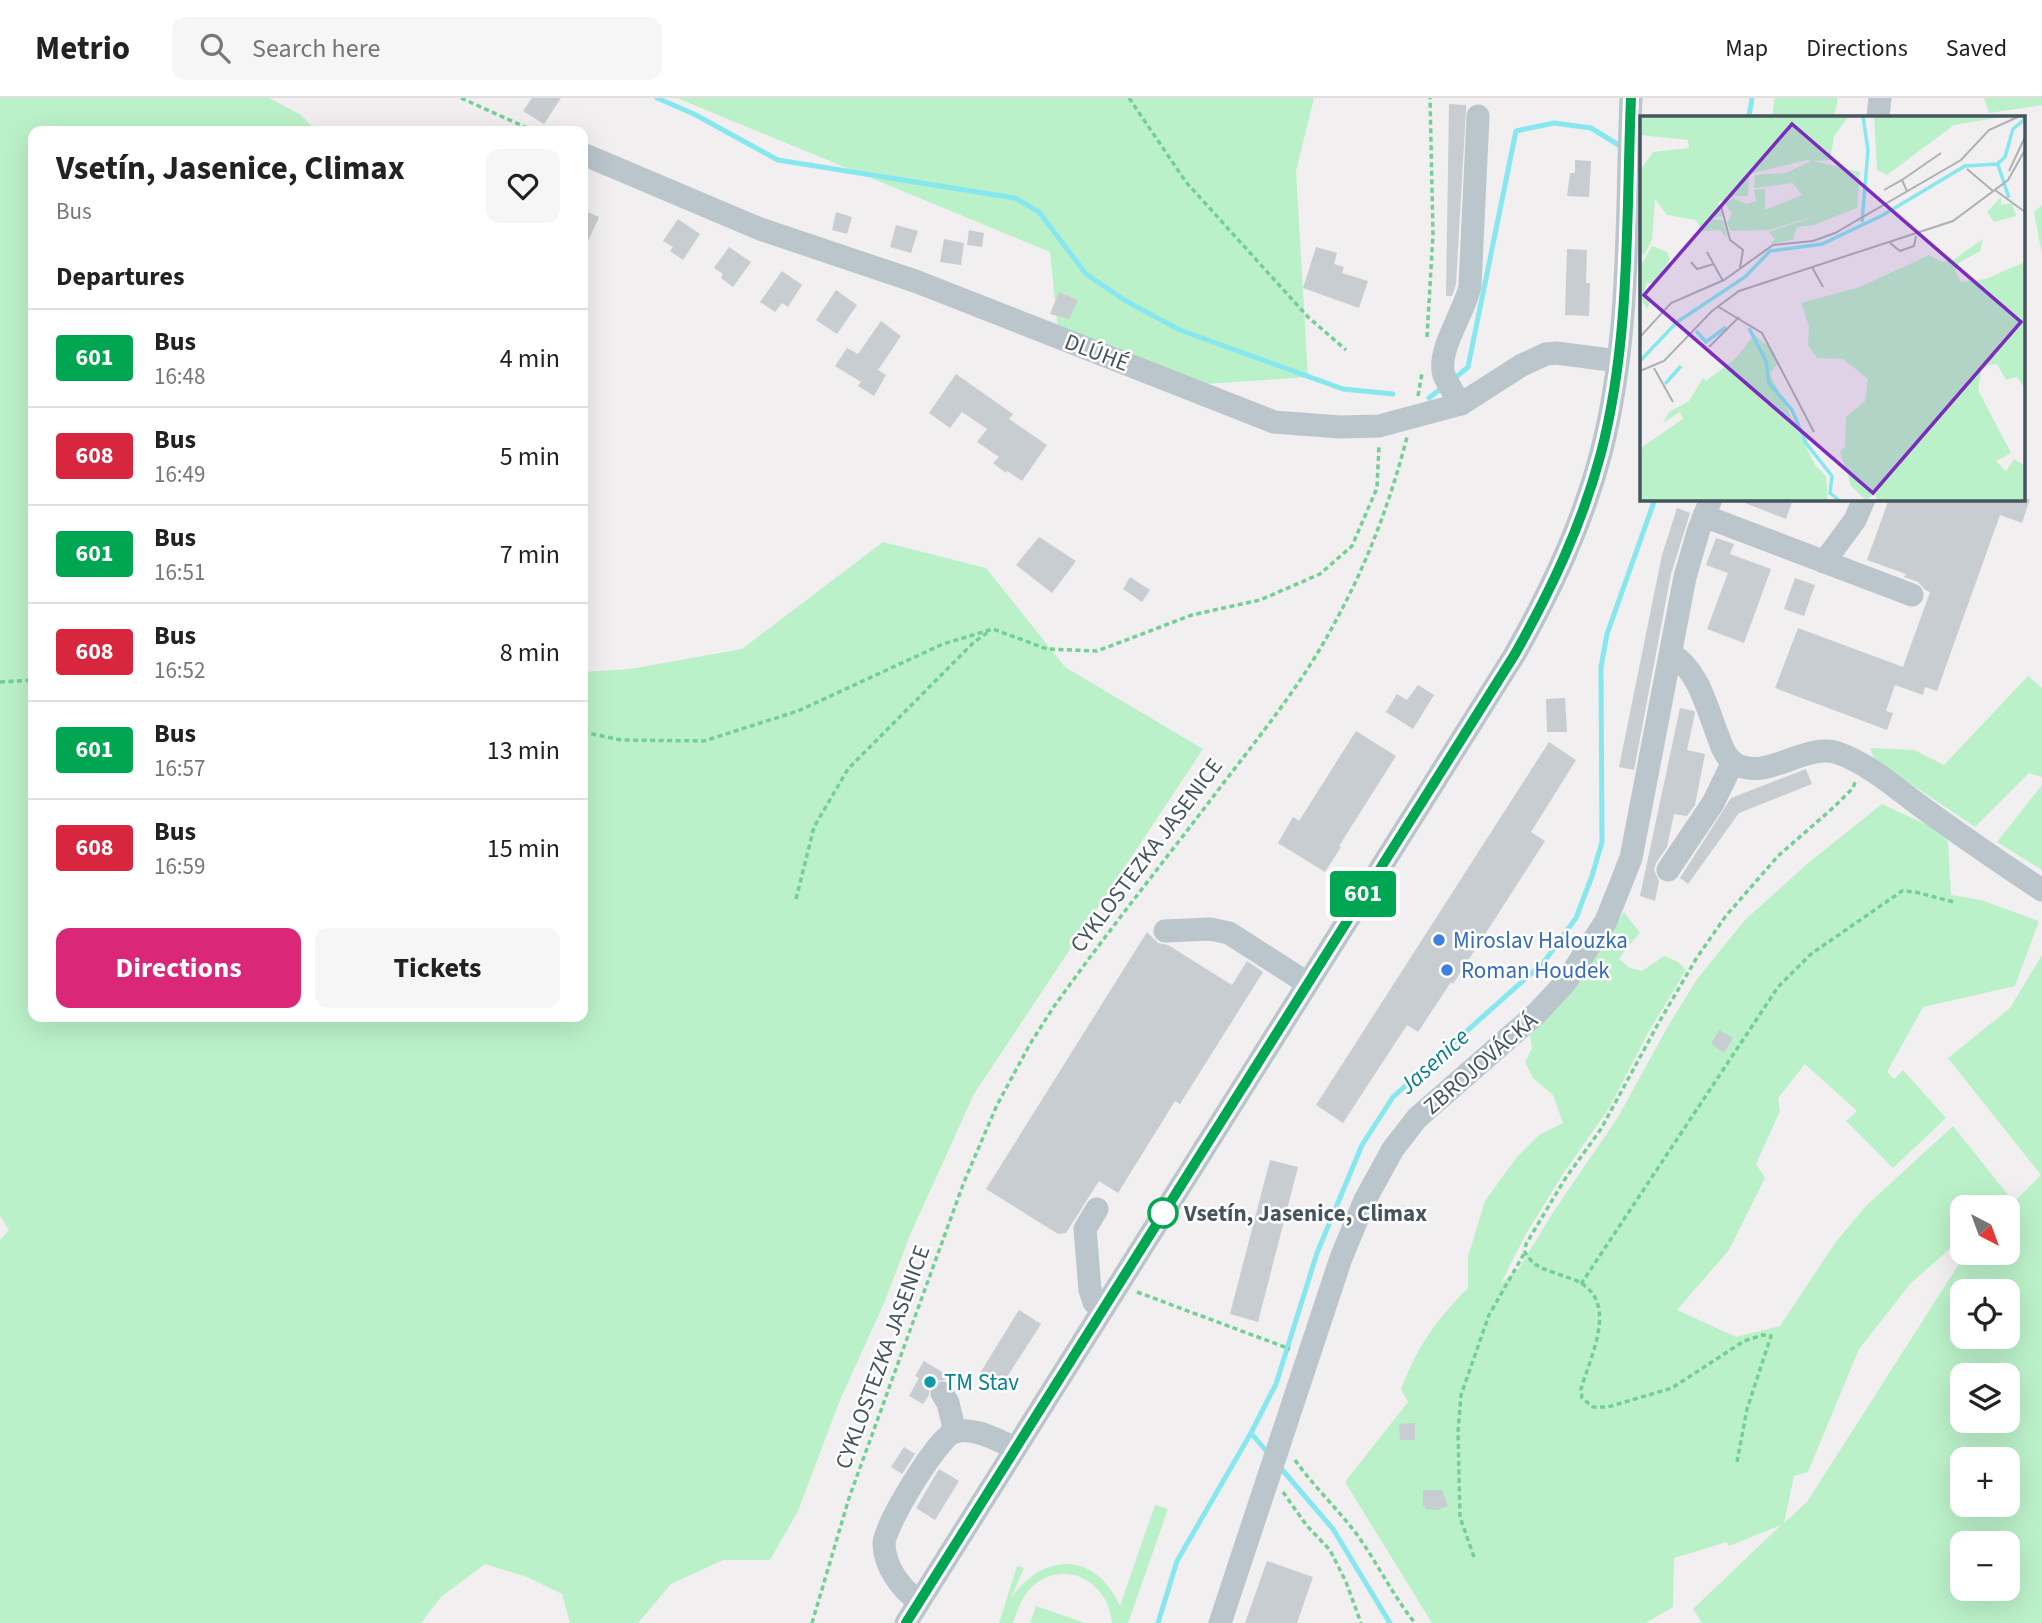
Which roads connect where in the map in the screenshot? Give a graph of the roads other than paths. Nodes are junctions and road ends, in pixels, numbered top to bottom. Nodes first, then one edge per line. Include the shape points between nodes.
1 (1631, 98) edge
2 (1880, 98) edge
3 (1478, 116) dead end
4 (1878, 116) edge
5 (588, 156) edge
6 (1618, 361) junction
7 (1453, 392) junction
8 (1864, 500) edge
9 (1708, 508) edge
10 (1824, 562) junction
11 (1912, 594) dead end
12 (1671, 654) junction
13 (1733, 762) junction
14 (1668, 870) dead end
15 (2042, 890) edge
16 (1165, 931) dead end
17 (1307, 983) junction
18 (1097, 1209) dead end
19 (1102, 1310) junction
20 (942, 1393) dead end
21 (955, 1432) junction
22 (1016, 1448) junction
23 (919, 1602) junction
24 (906, 1623) edge
25 (1220, 1623) edge

1 - 6 street
2 - 4 street
3 - 7 street via 1470,286 1443,366
5 - 7 street, DLÚHÉ via 760,229 915,281 1274,422 1379,426 1412,418
6 - 7 street, DLÚHÉ via 1546,354
6 - 17 street via 1601,453 1576,532 1539,613
8 - 10 street via 1855,520
9 - 10 street
9 - 12 street, ZBROJOVÁCKÁ via 1685,577
10 - 11 street
12 - 13 street via 1691,674
12 - 25 street, ZBROJOVÁCKÁ via 1631,858 1606,921 1565,983 1538,1013 1417,1118 1393,1149 1348,1241
13 - 14 street via 1713,803
13 - 15 street via 1763,767 1825,751 1836,753 1858,763
16 - 17 street via 1229,933
17 - 19 street
18 - 19 street via 1086,1229 1090,1290
19 - 22 street
20 - 21 street
21 - 22 street via 974,1432
21 - 23 street via 934,1452 892,1519 884,1542 895,1579
22 - 23 street
23 - 24 street

